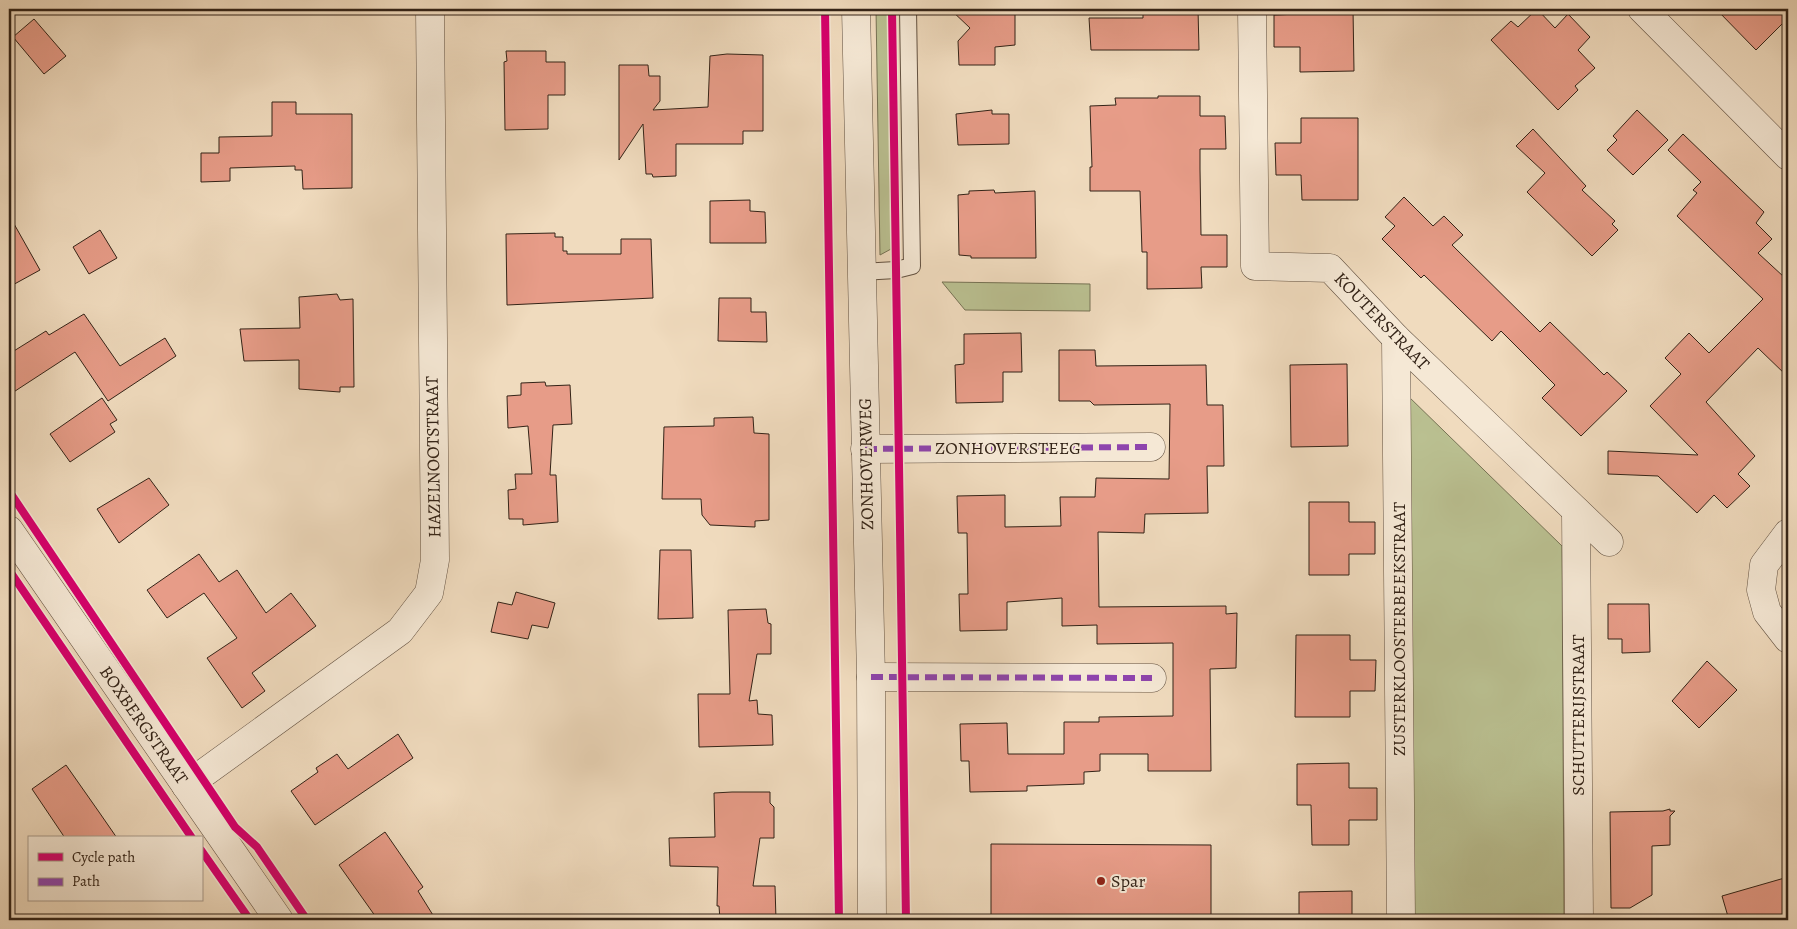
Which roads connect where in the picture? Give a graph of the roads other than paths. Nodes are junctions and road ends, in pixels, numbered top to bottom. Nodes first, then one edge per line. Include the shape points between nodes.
1 (430, 9) edge
2 (856, 9) edge
3 (908, 9) edge
4 (1252, 9) edge
5 (1642, 9) edge
6 (1788, 156) edge
7 (861, 272) junction
8 (1396, 338) junction
9 (1151, 447) dead end
10 (865, 448) junction
11 (1576, 511) junction
12 (9, 530) edge
13 (1788, 533) edge
14 (1609, 542) dead end
15 (1788, 639) edge
16 (871, 677) junction
17 (1152, 678) dead end
18 (186, 786) junction
19 (279, 920) edge
20 (872, 920) edge
21 (1401, 920) edge
22 (1579, 920) edge

1 - 18 street, HAZELNOOTSTRAAT via 435,560 429,592 400,631
2 - 7 street, ZONHOVERWEG
3 - 7 lane via 912,266
4 - 8 street, KOUTERSTRAAT via 1255,266 1330,268
5 - 6 street
7 - 10 street, ZONHOVERWEG
8 - 11 street, KOUTERSTRAAT
8 - 21 street, ZUSTERKLOOSTERBEEKSTRAAT
9 - 10 street, ZONHOVERSTEEG
10 - 16 street, ZONHOVERWEG
11 - 14 street, KOUTERSTRAAT
11 - 22 street, SCHUTTERIJSTRAAT
12 - 18 street, BOXBERGSTRAAT
13 - 15 street via 1764,565 1761,590 1767,612
16 - 17 street
16 - 20 street, ZONHOVERWEG
18 - 19 street, BOXBERGSTRAAT

